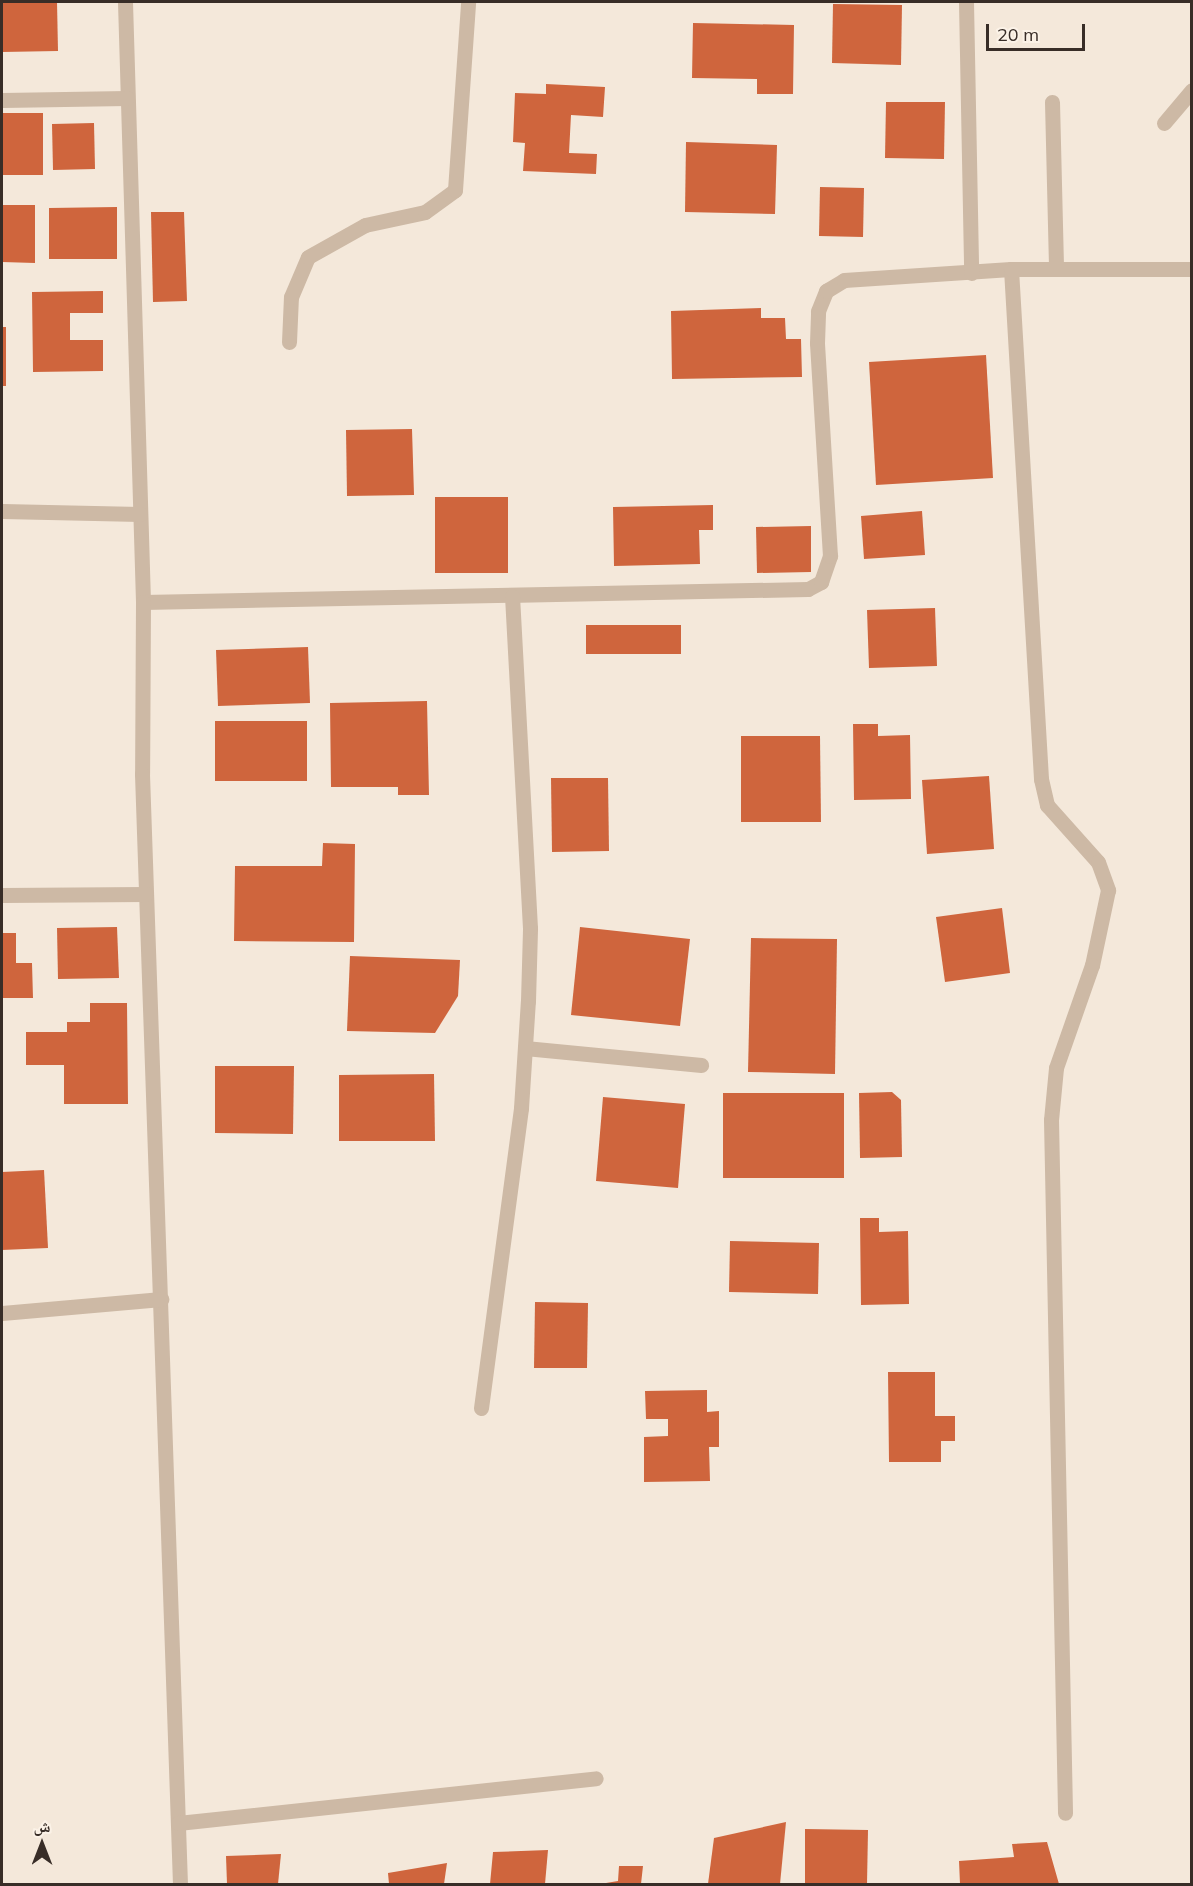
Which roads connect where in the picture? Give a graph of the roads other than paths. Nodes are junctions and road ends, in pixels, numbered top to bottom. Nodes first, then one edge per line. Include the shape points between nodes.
1 (125, 2) edge
2 (468, 2) edge
3 (966, 2) edge
4 (1191, 90) edge
5 (127, 98) junction
6 (2, 100) edge
7 (1052, 102) dead end
8 (1164, 123) dead end
9 (1056, 268) junction
10 (1011, 269) junction
11 (1191, 269) edge
12 (971, 273) junction
13 (289, 342) dead end
14 (2, 511) edge
15 (140, 514) junction
16 (512, 596) junction
17 (143, 602) junction
18 (146, 894) junction
19 (2, 896) edge
20 (525, 1048) junction
21 (701, 1065) dead end
22 (161, 1299) junction
23 (2, 1313) edge
24 (481, 1408) dead end
25 (596, 1778) dead end
26 (1065, 1813) dead end
27 (178, 1823) junction
28 (180, 1884) edge

1 - 5 street
2 - 13 street via 455,190 425,212 365,225 308,257 291,297
3 - 12 street
4 - 8 street
5 - 6 street
5 - 15 street
7 - 9 street
9 - 10 street
9 - 11 street
10 - 12 street
10 - 26 street via 1041,779 1047,805 1098,862 1108,890 1092,964 1056,1068 1051,1120
12 - 16 street via 844,280 826,291 818,311 817,343 830,556 821,582 784,592
14 - 15 street
15 - 17 street
16 - 17 street
16 - 20 street via 530,928
17 - 18 street
18 - 19 street
18 - 22 street
20 - 21 street
20 - 24 street
22 - 23 street
22 - 27 street
25 - 27 street
27 - 28 street

